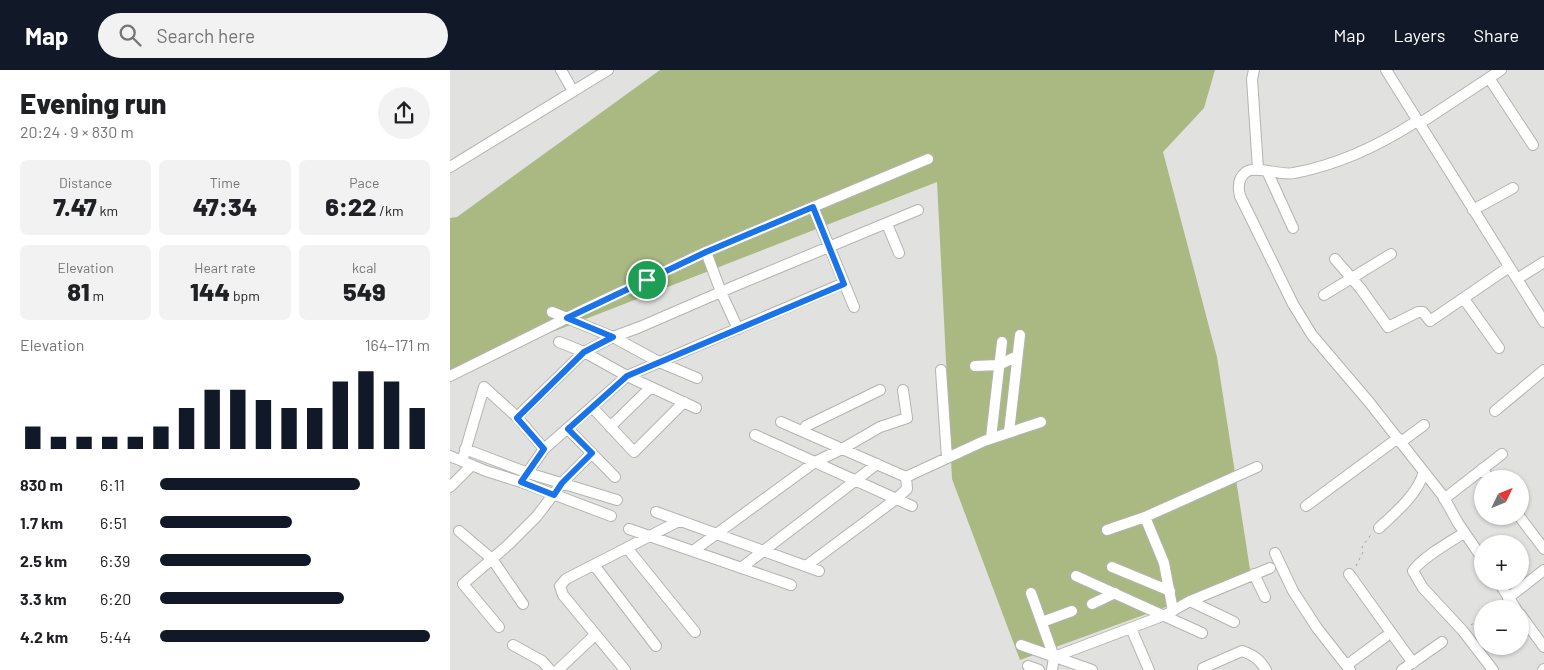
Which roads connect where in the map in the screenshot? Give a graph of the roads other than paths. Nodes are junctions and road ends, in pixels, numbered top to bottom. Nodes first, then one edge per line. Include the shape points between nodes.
1 (561, 70) edge
2 (608, 70) edge
3 (1254, 70) edge
4 (1386, 70) edge
5 (1501, 70) edge
6 (1489, 78) junction
7 (573, 90) junction
8 (1418, 123) junction
9 (1533, 145) dead end
10 (928, 159) dead end
11 (450, 167) edge
12 (1262, 170) junction
13 (1513, 188) dead end
14 (813, 207) junction
15 (918, 210) dead end
16 (1473, 210) junction
17 (887, 224) junction
18 (1293, 228) dead end
19 (830, 247) junction
20 (706, 252) junction
21 (899, 254) dead end
22 (1391, 254) dead end
23 (1335, 259) dead end
24 (1544, 262) edge
25 (1509, 267) junction
26 (1352, 278) junction
27 (1517, 279) junction
28 (844, 284) junction
29 (721, 292) junction
30 (1324, 295) dead end
31 (1464, 299) junction
32 (854, 307) dead end
33 (552, 312) dead end
34 (1543, 317) edge
35 (567, 318) junction
36 (738, 329) junction
37 (1020, 334) dead end
38 (613, 337) junction
39 (559, 342) dead end
40 (1002, 342) dead end
41 (1499, 348) dead end
42 (584, 352) junction
43 (1017, 356) junction
44 (659, 362) junction
45 (999, 365) junction
46 (975, 366) dead end
47 (941, 370) dead end
48 (1544, 370) edge
49 (450, 376) edge
50 (627, 376) junction
51 (697, 378) dead end
52 (651, 387) junction
53 (1014, 389) junction
54 (880, 390) dead end
55 (903, 390) dead end
56 (996, 394) junction
57 (684, 402) junction
58 (592, 407) junction
59 (696, 408) dead end
60 (1496, 411) dead end
61 (517, 418) junction
62 (781, 422) dead end
63 (1041, 422) dead end
64 (1424, 425) dead end
65 (610, 427) junction
66 (568, 429) junction
67 (803, 431) junction
68 (1009, 432) junction
69 (755, 435) dead end
70 (991, 438) junction
71 (1399, 440) junction
72 (465, 449) junction
73 (544, 449) junction
74 (842, 449) junction
75 (592, 453) junction
76 (1502, 454) dead end
77 (450, 456) edge
78 (947, 458) junction
79 (815, 462) junction
80 (467, 463) junction
81 (877, 464) junction
82 (1257, 468) dead end
83 (1482, 469) joint
84 (1424, 472) junction
85 (528, 473) junction
86 (615, 476) dead end
87 (906, 477) junction
88 (855, 480) junction
89 (521, 482) junction
90 (562, 483) junction
91 (450, 487) edge
92 (554, 495) junction
93 (896, 499) junction
94 (617, 500) dead end
95 (1444, 500) junction
96 (912, 506) dead end
97 (1306, 506) dead end
98 (656, 512) dead end
99 (611, 516) dead end
100 (1145, 517) junction
101 (679, 521) junction
102 (1526, 525) edge
103 (1379, 528) road end
104 (629, 529) dead end
105 (1107, 530) dead end
106 (459, 531) dead end
107 (1464, 532) junction
108 (716, 534) junction
109 (649, 536) junction
110 (1474, 546) edge
111 (627, 548) junction
112 (1544, 549) edge
113 (762, 550) junction
114 (693, 551) junction
115 (1275, 553) dead end
116 (492, 559) junction
117 (594, 565) junction
118 (806, 566) junction
119 (1112, 567) dead end
120 (741, 568) junction
121 (1270, 568) dead end
122 (819, 570) dead end
123 (1544, 570) edge
124 (1254, 574) junction
125 (1349, 574) road end
126 (1076, 576) dead end
127 (791, 585) dead end
128 (1503, 590) edge
129 (1170, 591) junction
130 (1031, 592) dead end
131 (1115, 593) junction
132 (1265, 597) dead end
133 (1508, 598) joint
134 (1190, 601) junction
135 (523, 604) dead end
136 (1092, 604) dead end
137 (1072, 611) dead end
138 (1169, 613) junction
139 (1042, 622) junction
140 (1234, 622) dead end
141 (1529, 626) edge
142 (499, 627) dead end
143 (1131, 628) junction
144 (695, 632) dead end
145 (1202, 633) dead end
146 (595, 635) junction
147 (1385, 637) dead end
148 (1442, 642) dead end
149 (513, 645) dead end
150 (1021, 645) dead end
151 (656, 646) dead end
152 (1544, 647) edge
153 (1054, 657) junction
154 (1413, 663) junction
155 (1028, 666) dead end
156 (564, 668) edge
157 (1203, 668) dead end
158 (1349, 668) edge
159 (550, 670) edge
160 (625, 670) edge
161 (1039, 670) edge
162 (1052, 670) edge
163 (1092, 670) edge
164 (1148, 670) edge
165 (1266, 670) edge
166 (1402, 670) edge
167 (1493, 670) edge

1 - 7 street
2 - 7 street
3 - 12 street via 1252,79
4 - 8 street
5 - 6 street
6 - 8 street
6 - 9 street
7 - 11 street
8 - 12 street via 1322,167 1292,174
8 - 16 street
10 - 14 street
12 - 18 street
12 - 71 street via 1246,172 1238,188 1294,304 1312,335
13 - 16 street
14 - 19 street
14 - 20 street
15 - 17 street
16 - 25 street
17 - 19 street
17 - 21 street
19 - 28 street
19 - 29 street
20 - 29 street
20 - 35 street
22 - 26 street
23 - 26 street
24 - 27 street
25 - 27 street
25 - 31 street
26 - 30 street
26 - 31 street via 1388,327 1418,312 1423,312 1430,321
27 - 34 street
28 - 32 street
28 - 36 street
29 - 36 street
29 - 38 street
31 - 41 street
33 - 35 street
35 - 38 street
35 - 49 street
36 - 44 street
37 - 43 street
38 - 42 street
38 - 44 street
39 - 42 street
40 - 45 street
42 - 50 street
42 - 61 street
43 - 45 street
43 - 53 street
44 - 50 street
44 - 51 street
45 - 46 street
45 - 56 street
47 - 78 street
48 - 60 street
50 - 52 street
50 - 58 street
52 - 57 street
52 - 65 street
53 - 56 street
53 - 68 street
54 - 67 street via 806,426
55 - 74 street via 907,418 880,426
56 - 70 street
57 - 59 street
57 - 65 street via 634,452
58 - 65 street
58 - 66 street
61 - 72 street via 484,387
61 - 73 street
62 - 67 street
63 - 68 street
64 - 71 street
66 - 73 street
66 - 75 street
67 - 74 street
68 - 70 street
69 - 79 street
70 - 78 street
71 - 84 street
71 - 97 street
72 - 80 street
72 - 85 street
73 - 85 street
74 - 79 street
74 - 81 street
75 - 86 street
75 - 90 street
76 - 83 street
77 - 80 street
78 - 87 street
79 - 88 street
79 - 108 street
80 - 89 street
80 - 91 street
81 - 87 street
81 - 88 street
82 - 100 street
83 - 95 street
84 - 95 street
84 - 103 street via 1412,495
85 - 89 street
85 - 90 street
87 - 93 street via 906,489
88 - 93 street
88 - 113 street
89 - 92 street
90 - 92 street
90 - 94 street
92 - 99 street
92 - 116 street
93 - 96 street
93 - 118 street
95 - 107 street
98 - 101 street
100 - 105 street
100 - 129 street via 1164,563
101 - 108 street
101 - 109 street
102 - 112 street
104 - 109 street
106 - 116 street
107 - 110 street
107 - 167 street via 1412,571
108 - 113 street
108 - 114 street
109 - 111 street
109 - 114 street
111 - 117 street
111 - 144 street
113 - 118 street
113 - 120 street
114 - 120 street
115 - 158 street via 1293,592
116 - 135 street
116 - 142 street via 463,584
117 - 146 street via 566,579 560,586 563,595
117 - 151 street
118 - 122 street
119 - 129 street
120 - 127 street
121 - 124 street
123 - 133 street
124 - 132 street
124 - 134 street
125 - 154 street
126 - 131 street
128 - 133 street
129 - 138 street
130 - 139 street
131 - 136 street
131 - 138 street
134 - 138 street
134 - 140 street
137 - 139 street
138 - 143 street
138 - 145 street
139 - 153 street
141 - 152 street
143 - 153 street
143 - 164 street
146 - 156 street
146 - 160 street
147 - 158 street
148 - 154 street
149 - 159 street via 542,660
150 - 153 street
153 - 162 street
153 - 163 street
154 - 166 street
155 - 161 street
157 - 165 street via 1242,652 1256,657

